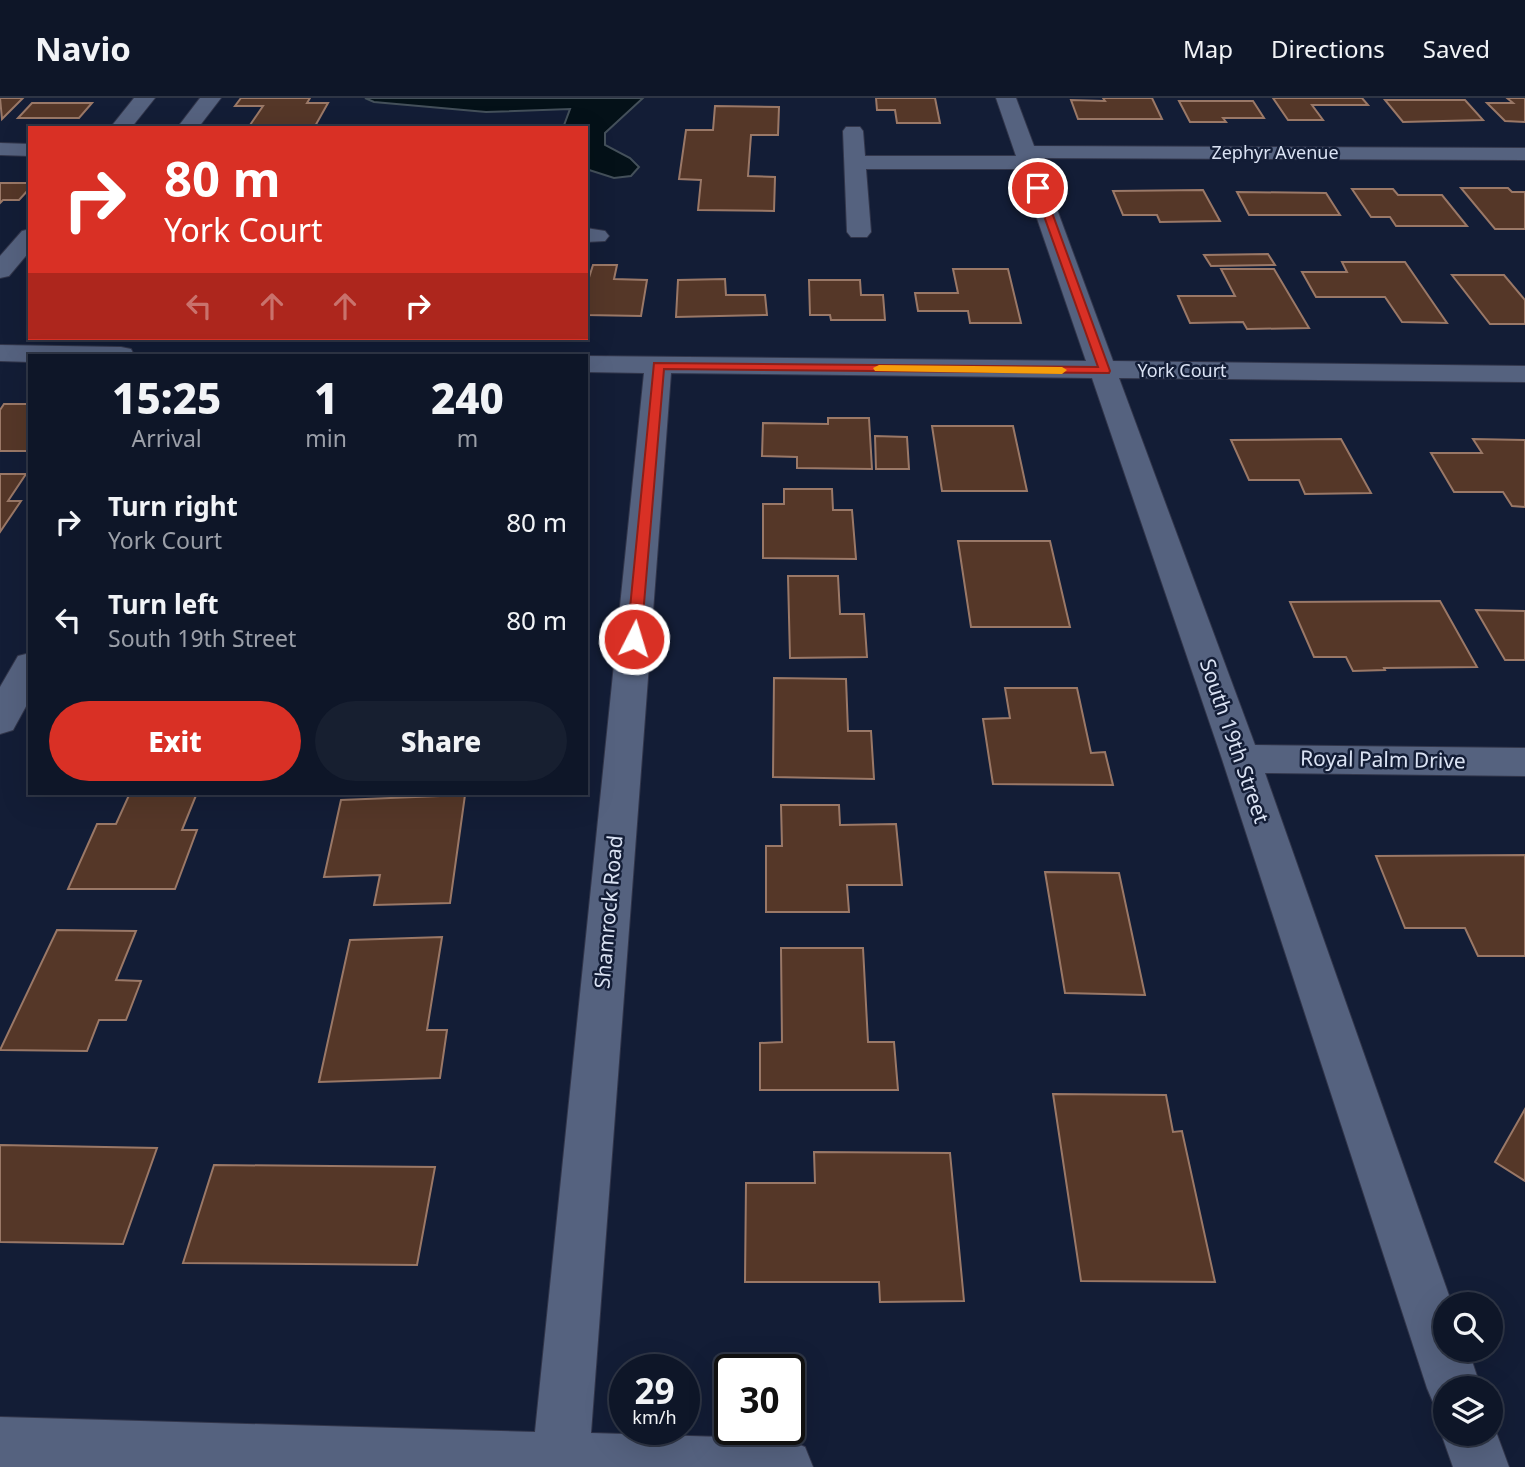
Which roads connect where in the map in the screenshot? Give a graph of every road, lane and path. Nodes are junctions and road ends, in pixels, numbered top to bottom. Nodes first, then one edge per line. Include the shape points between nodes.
1 (145, 98) edge
2 (211, 98) edge
3 (1006, 98) edge
4 (122, 126) edge
5 (189, 126) edge
6 (853, 131) dead end
7 (0, 149) edge
8 (28, 150) edge
9 (1525, 154) edge
10 (1027, 157) junction
11 (855, 163) junction
12 (859, 232) dead end
13 (28, 238) edge
14 (0, 271) edge
15 (0, 353) edge
16 (60, 354) edge
17 (588, 364) edge
18 (658, 366) junction
19 (1105, 371) junction
20 (1525, 374) edge
21 (28, 669) edge
22 (0, 720) edge
23 (1241, 759) junction
24 (1525, 762) edge
25 (1450, 1376) edge
26 (0, 1445) edge
27 (1474, 1446) edge
28 (561, 1459) junction
29 (785, 1467) edge
30 (1481, 1467) edge

1 - 4 street
2 - 5 street
3 - 10 street, South 19th Street
6 - 11 street
7 - 8 street
9 - 10 street, Zephyr Avenue
10 - 11 street, Zephyr Avenue
10 - 19 street, South 19th Street
11 - 12 street
13 - 14 street
15 - 16 street
17 - 18 street, York Court
18 - 19 street, York Court
18 - 28 street, Shamrock Road
19 - 20 street, York Court
19 - 23 street, South 19th Street
21 - 22 street
23 - 24 street, Royal Palm Drive
23 - 25 street, South 19th Street
26 - 28 street
27 - 30 street
28 - 29 street

